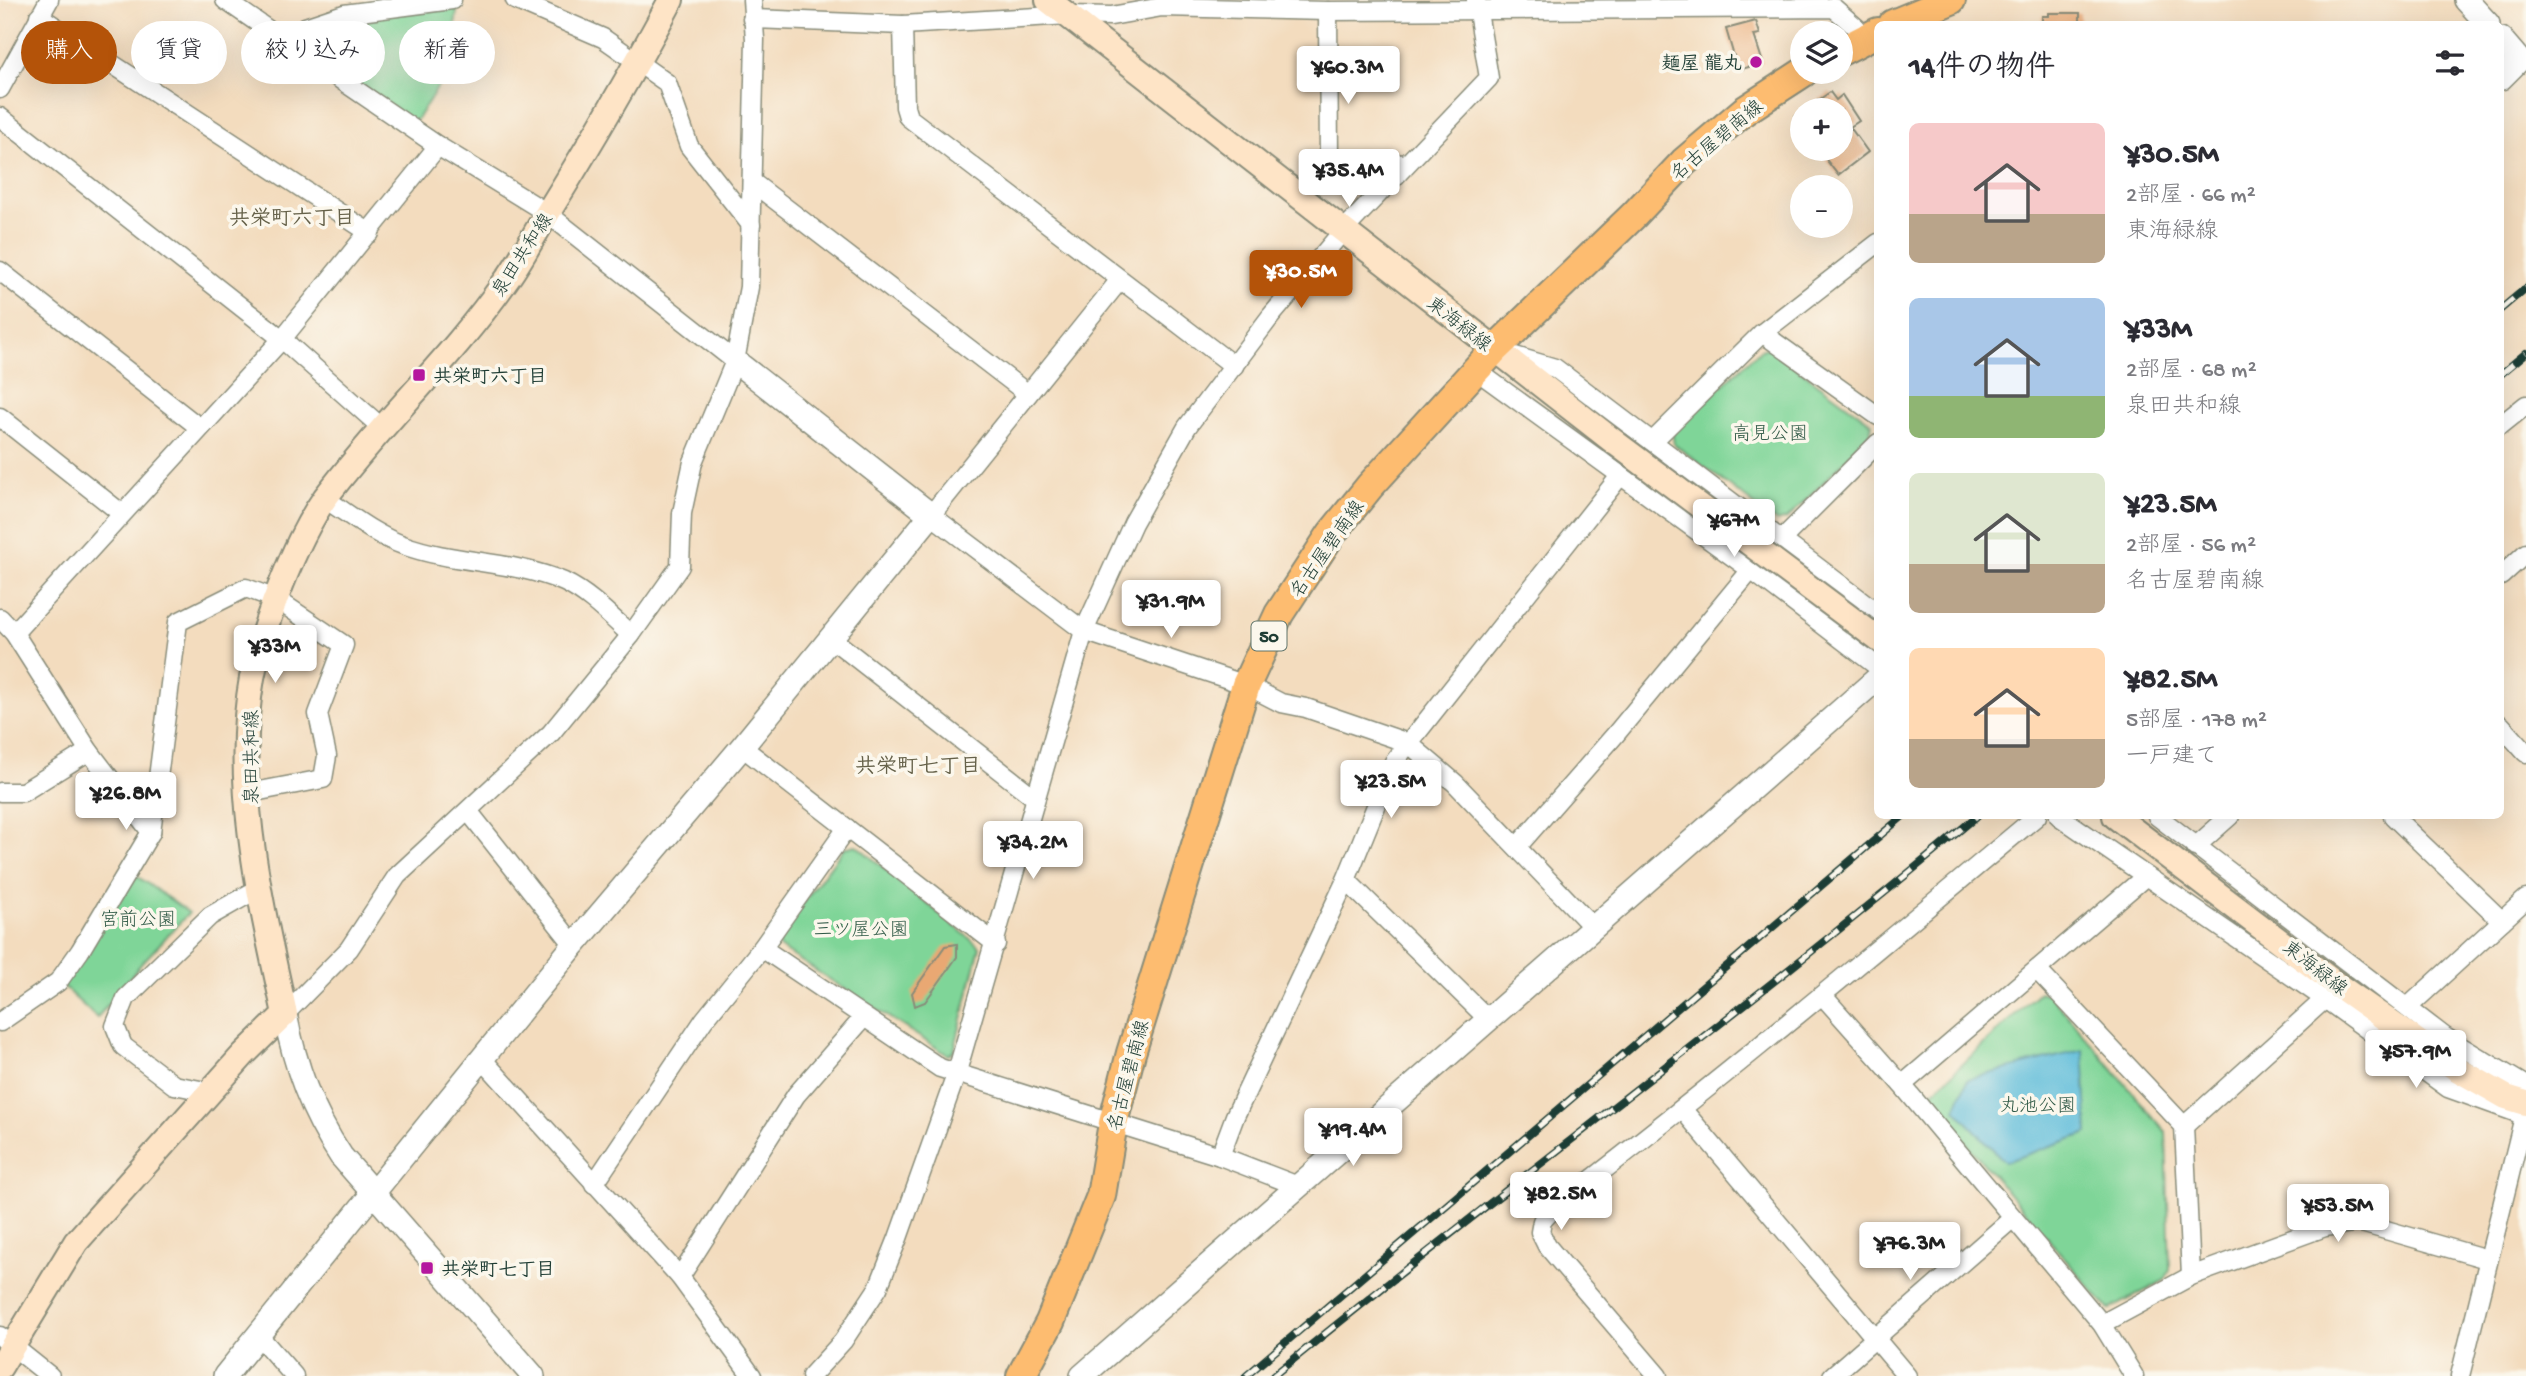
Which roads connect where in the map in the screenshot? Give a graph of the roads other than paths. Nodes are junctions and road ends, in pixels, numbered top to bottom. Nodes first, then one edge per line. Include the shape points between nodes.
1 (49, 0) edge
2 (225, 0) edge
3 (452, 0) edge
4 (515, 0) edge
5 (671, 0) edge
6 (1951, 0) edge
7 (2466, 0) edge
8 (1477, 4) edge
9 (1058, 7) edge
10 (752, 10) edge
11 (1328, 11) junction
12 (39, 16) junction
13 (255, 21) edge
14 (323, 21) edge
15 (1900, 21) edge
16 (2485, 21) edge
17 (903, 25) junction
18 (1872, 34) edge
19 (2504, 41) edge
20 (1853, 44) edge
21 (2523, 57) edge
22 (639, 62) junction
23 (2504, 75) edge
24 (1790, 81) edge
25 (347, 84) edge
26 (0, 89) edge
27 (0, 117) edge
28 (438, 146) junction
29 (1406, 164) junction
30 (752, 182) junction
31 (547, 213) junction
32 (751, 225) junction
33 (1342, 232) junction
34 (370, 233) junction
35 (1874, 246) edge
36 (0, 271) edge
37 (1119, 281) junction
38 (1762, 333) junction
39 (282, 339) junction
40 (1485, 360) junction
41 (735, 361) junction
42 (1234, 366) junction
43 (1028, 394) junction
44 (2526, 405) edge
45 (1874, 413) edge
46 (0, 417) edge
47 (2504, 423) edge
48 (381, 427) junction
49 (200, 428) junction
50 (1652, 442) junction
51 (1874, 447) edge
52 (1619, 476) junction
53 (325, 499) junction
54 (121, 513) junction
55 (931, 515) junction
56 (1780, 538) junction
57 (2526, 553) edge
58 (1751, 570) junction
59 (2504, 573) edge
60 (276, 599) junction
61 (1874, 610) edge
62 (0, 618) edge
63 (1084, 631) junction
64 (14, 633) junction
65 (631, 635) junction
66 (1874, 636) edge
67 (832, 639) junction
68 (1874, 664) edge
69 (1874, 682) edge
70 (1246, 685) junction
71 (2504, 728) edge
72 (1408, 743) junction
73 (743, 747) junction
74 (89, 751) junction
75 (2526, 753) edge
76 (0, 792) edge
77 (249, 793) junction
78 (1035, 798) junction
79 (469, 812) junction
80 (2033, 819) edge
81 (2063, 819) edge
82 (2119, 819) edge
83 (2161, 819) edge
84 (2228, 819) edge
85 (2396, 819) edge
86 (847, 828) junction
87 (151, 832) junction
88 (1517, 847) junction
89 (2195, 847) junction
90 (2146, 876) junction
91 (1346, 880) junction
92 (261, 887) junction
93 (2526, 899) edge
94 (2501, 920) junction
95 (1594, 928) junction
96 (996, 944) junction
97 (574, 945) junction
98 (762, 948) junction
99 (2037, 970) junction
100 (1823, 996) junction
101 (2325, 999) junction
102 (2407, 1007) junction
103 (285, 1014) junction
104 (864, 1017) junction
105 (1489, 1020) junction
106 (0, 1022) edge
107 (483, 1060) junction
108 (956, 1075) junction
109 (1902, 1085) junction
110 (2526, 1086) edge
111 (211, 1092) junction
112 (1683, 1110) junction
113 (2525, 1112) edge
114 (1113, 1124) junction
115 (2184, 1126) junction
116 (1220, 1156) junction
117 (594, 1184) junction
118 (1298, 1186) junction
119 (374, 1193) junction
120 (2013, 1218) junction
121 (2487, 1259) junction
122 (2191, 1276) junction
123 (680, 1277) junction
124 (2102, 1324) junction
125 (258, 1335) junction
126 (1875, 1338) junction
127 (4, 1350) edge
128 (50, 1376) edge
129 (225, 1376) edge
130 (294, 1376) edge
131 (533, 1376) edge
132 (752, 1376) edge
133 (811, 1376) edge
134 (1021, 1376) edge
135 (1082, 1376) edge
136 (1658, 1376) edge
137 (1832, 1376) edge
138 (1907, 1376) edge
139 (2134, 1376) edge
140 (2459, 1376) edge

1 - 12 street
2 - 13 street
3 - 14 street via 344,14
4 - 22 street via 603,38
5 - 22 main road, 泉田共和線
6 - 15 main road
7 - 16 street
8 - 11 street
8 - 18 street via 1834,8
8 - 29 street via 1489,78
9 - 11 street via 1111,16 1162,7
9 - 17 street
9 - 33 main road, 東海緑線
10 - 17 street
10 - 30 street
11 - 29 street via 1329,160
12 - 26 street
12 - 34 street
17 - 37 street via 908,117
18 - 20 main road
19 - 21 street
21 - 23 street
22 - 31 main road, 泉田共和線
22 - 32 street via 667,83 689,146
24 - 40 main road, 名古屋碧南線 / 50 via 1744,110 1684,162
25 - 28 street
27 - 39 street
28 - 31 street
28 - 34 street
29 - 33 street
30 - 32 street
30 - 43 street
31 - 41 street
31 - 48 main road, 泉田共和線 via 506,282
32 - 41 street via 749,287
33 - 40 main road, 東海緑線
33 - 42 street
34 - 39 street
35 - 38 street
36 - 49 street
37 - 42 street
37 - 43 street
38 - 45 street
38 - 50 street
39 - 48 street
39 - 49 street
40 - 50 street via 1555,368
40 - 52 street via 1524,402
40 - 66 main road, 東海緑線, bridge via 1617,444
40 - 70 main road, 名古屋碧南線 / 50 via 1332,533 1279,614
41 - 55 street
41 - 65 street via 693,462 682,513 680,566
42 - 63 street via 1187,427 1153,487
43 - 55 street
44 - 47 street
46 - 54 street
48 - 53 main road, 泉田共和線
49 - 54 street
50 - 56 street
51 - 56 street
52 - 58 street
52 - 72 street
53 - 60 main road, 泉田共和線 via 296,546
53 - 65 street via 400,545 534,572 564,583 584,594
54 - 64 street
55 - 63 street
55 - 67 street
56 - 58 street
56 - 61 street
57 - 59 street
58 - 68 street
58 - 88 street
60 - 77 main road, 泉田共和線 via 252,679 246,752
60 - 77 street via 344,645 318,714 327,756 323,779
60 - 87 street via 246,588 178,622
62 - 64 street
63 - 70 street
63 - 78 street
64 - 74 street
65 - 79 street via 551,733
67 - 73 street
67 - 78 street
69 - 95 street
70 - 72 street via 1281,703
70 - 114 main road, 名古屋碧南線 / 50
71 - 75 street
72 - 88 street via 1455,783
72 - 91 street via 1394,762
73 - 86 street
73 - 97 street
74 - 76 street via 23,792
74 - 87 street
77 - 92 main road, 泉田共和線
78 - 96 street
79 - 97 street
79 - 103 street via 397,876 349,949
80 - 100 street
81 - 90 street
82 - 113 main road, 東海緑線 via 2336,984
83 - 89 street
84 - 89 street
85 - 94 street
86 - 96 street
86 - 98 street
87 - 106 street via 58,982
88 - 95 street
89 - 102 street
90 - 99 street
90 - 101 street
91 - 105 street
91 - 116 street
92 - 103 main road, 泉田共和線
92 - 111 street via 210,916 126,998 115,1026 123,1046 174,1085
93 - 94 street
94 - 102 street
95 - 105 street
96 - 108 street
97 - 107 street
98 - 104 street
98 - 117 street via 704,1020
99 - 109 street
99 - 115 street
100 - 109 street
100 - 112 street
101 - 113 street via 2448,1088
101 - 115 street
102 - 110 street via 2445,1037
103 - 111 main road
103 - 119 street via 302,1083 323,1129
104 - 108 street
104 - 123 street via 796,1095
105 - 118 street
107 - 117 street
107 - 119 street
108 - 114 street
108 - 133 street via 878,1288 843,1341
109 - 120 street
111 - 127 main road via 76,1242
112 - 126 street
112 - 136 street via 1552,1210 1540,1231 1547,1246
113 - 121 street
114 - 116 street
114 - 134 main road, 名古屋碧南線 / 50 via 1101,1196 1050,1322
115 - 122 street
116 - 118 street
117 - 123 street
118 - 135 street
119 - 125 street
119 - 131 street
120 - 124 street
120 - 126 street
121 - 122 street via 2358,1222 2325,1227
121 - 140 street
122 - 124 street
123 - 132 street
124 - 139 street
125 - 129 street
125 - 130 street
126 - 137 street
126 - 138 street
127 - 128 street

